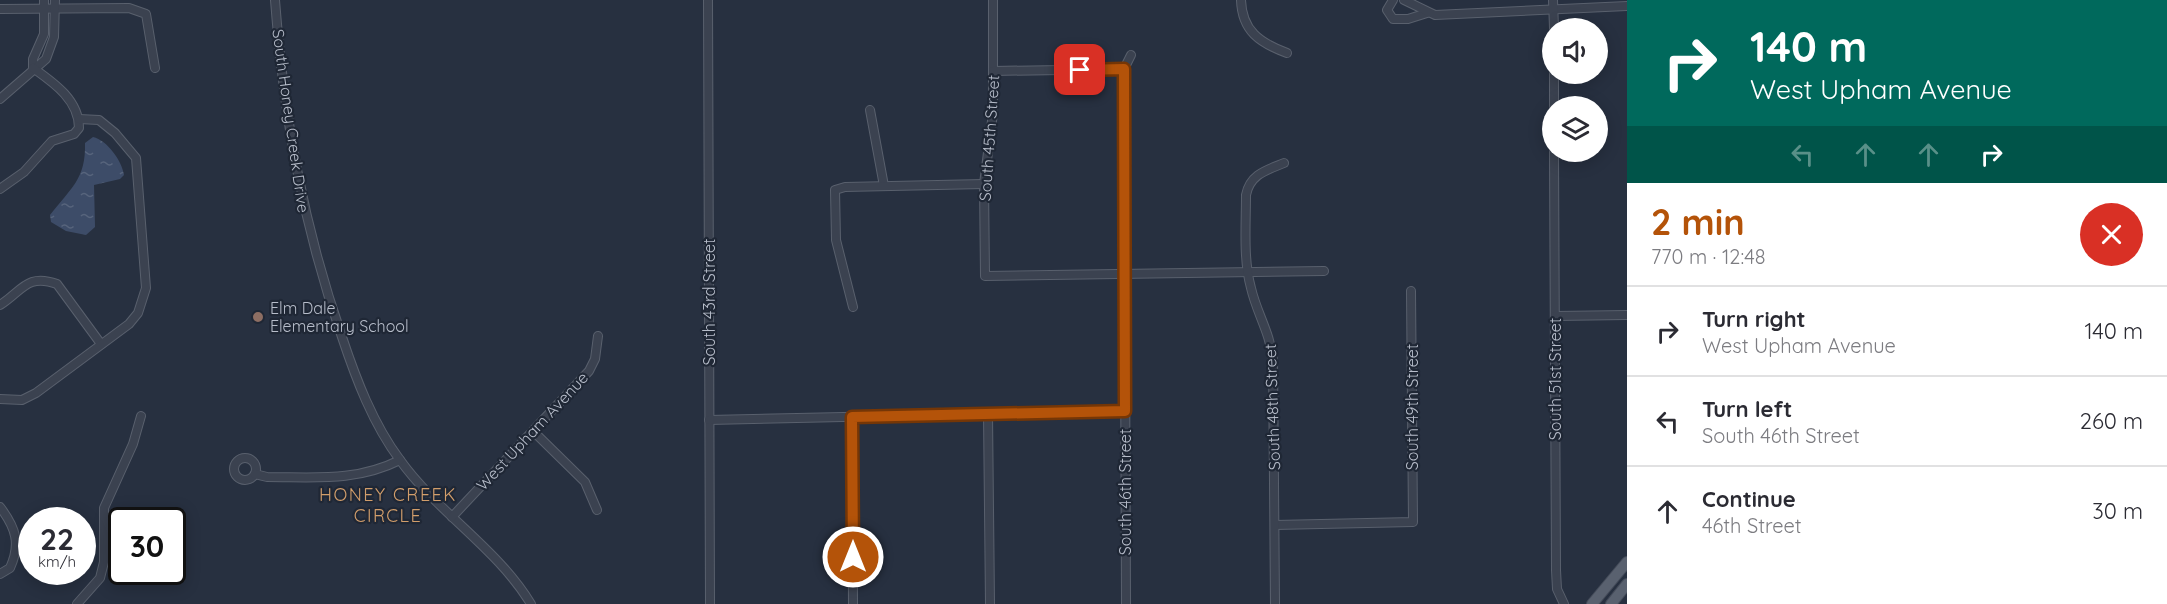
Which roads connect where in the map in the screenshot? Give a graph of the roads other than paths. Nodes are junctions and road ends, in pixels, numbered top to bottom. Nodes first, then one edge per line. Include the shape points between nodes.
1 (275, 0) edge
2 (708, 0) edge
3 (993, 0) edge
4 (1240, 0) edge
5 (1393, 0) edge
6 (1404, 0) edge
7 (44, 4) edge
8 (55, 4) edge
9 (1553, 4) edge
10 (1627, 6) edge
11 (0, 9) edge
12 (1427, 13) junction
13 (1287, 53) dead end
14 (1131, 55) dead end
15 (33, 68) junction
16 (155, 68) dead end
17 (1124, 69) junction
18 (993, 71) junction
19 (0, 99) edge
20 (870, 111) dead end
21 (79, 119) junction
22 (1554, 162) edge
23 (1284, 163) dead end
24 (984, 184) junction
25 (884, 186) junction
26 (0, 189) edge
27 (1247, 270) junction
28 (1324, 271) dead end
29 (1125, 274) junction
30 (1411, 291) dead end
31 (0, 305) edge
32 (853, 307) dead end
33 (1627, 315) edge
34 (1555, 316) junction
35 (598, 336) dead end
36 (101, 344) junction
37 (0, 399) edge
38 (1125, 411) junction
39 (988, 414) junction
40 (141, 416) dead end
41 (852, 417) junction
42 (710, 420) junction
43 (533, 431) junction
44 (400, 460) junction
45 (255, 474) dead end
46 (0, 507) edge
47 (597, 510) dead end
48 (452, 517) junction
49 (1275, 525) junction
50 (1627, 561) edge
51 (0, 574) edge
52 (1627, 584) edge
53 (77, 604) edge
54 (531, 604) edge
55 (710, 604) edge
56 (853, 604) edge
57 (990, 604) edge
58 (1126, 604) edge
59 (1275, 604) edge
60 (1564, 604) edge
61 (1592, 604) edge
62 (1611, 604) edge

1 - 44 street, South Honey Creek Drive via 280,66 305,217 351,363
2 - 42 street, South 43rd Street
3 - 18 street, South 45th Street
4 - 13 street via 1252,35
5 - 12 street via 1387,10 1393,19
6 - 12 street
7 - 8 street
7 - 11 street
7 - 15 street via 44,34
8 - 15 street via 52,45 42,65
8 - 16 street via 129,8 146,14
9 - 10 street
9 - 12 street via 1473,15
14 - 17 street
15 - 19 street
15 - 21 street via 67,96
17 - 18 street
17 - 29 street, South 46th Street
18 - 24 street, South 45th Street via 993,113
20 - 25 street
21 - 26 street via 74,134 52,141 24,172
21 - 36 street via 99,120 115,133 138,168 144,301 129,324
22 - 34 street, South 51st Street
23 - 27 street, South 48th Street via 1260,172 1248,186
24 - 25 street
24 - 29 street, South 45th Street via 985,276
25 - 32 street via 835,190 836,240
27 - 28 street
27 - 29 street
27 - 49 street, South 48th Street via 1271,341
29 - 38 street, South 46th Street
30 - 49 street, South 49th Street via 1413,522
31 - 36 street via 36,280 57,284
33 - 34 street
34 - 60 street, South 51st Street via 1556,576
35 - 43 street, West Upham Avenue via 589,371
36 - 37 street via 36,393 22,400
38 - 39 street
38 - 58 street, South 46th Street
39 - 41 street
39 - 57 street
40 - 53 street via 133,444 104,508 104,562 100,578
41 - 42 street
41 - 56 street
42 - 55 street, South 43rd Street
43 - 47 street via 585,482
43 - 48 street, West Upham Avenue
44 - 45 street via 362,476
44 - 48 street, South Honey Creek Drive
46 - 51 street via 16,532 17,544 10,568
48 - 54 street, South Honey Creek Drive via 502,564
49 - 59 street, South 48th Street
50 - 61 main road
52 - 62 main road

